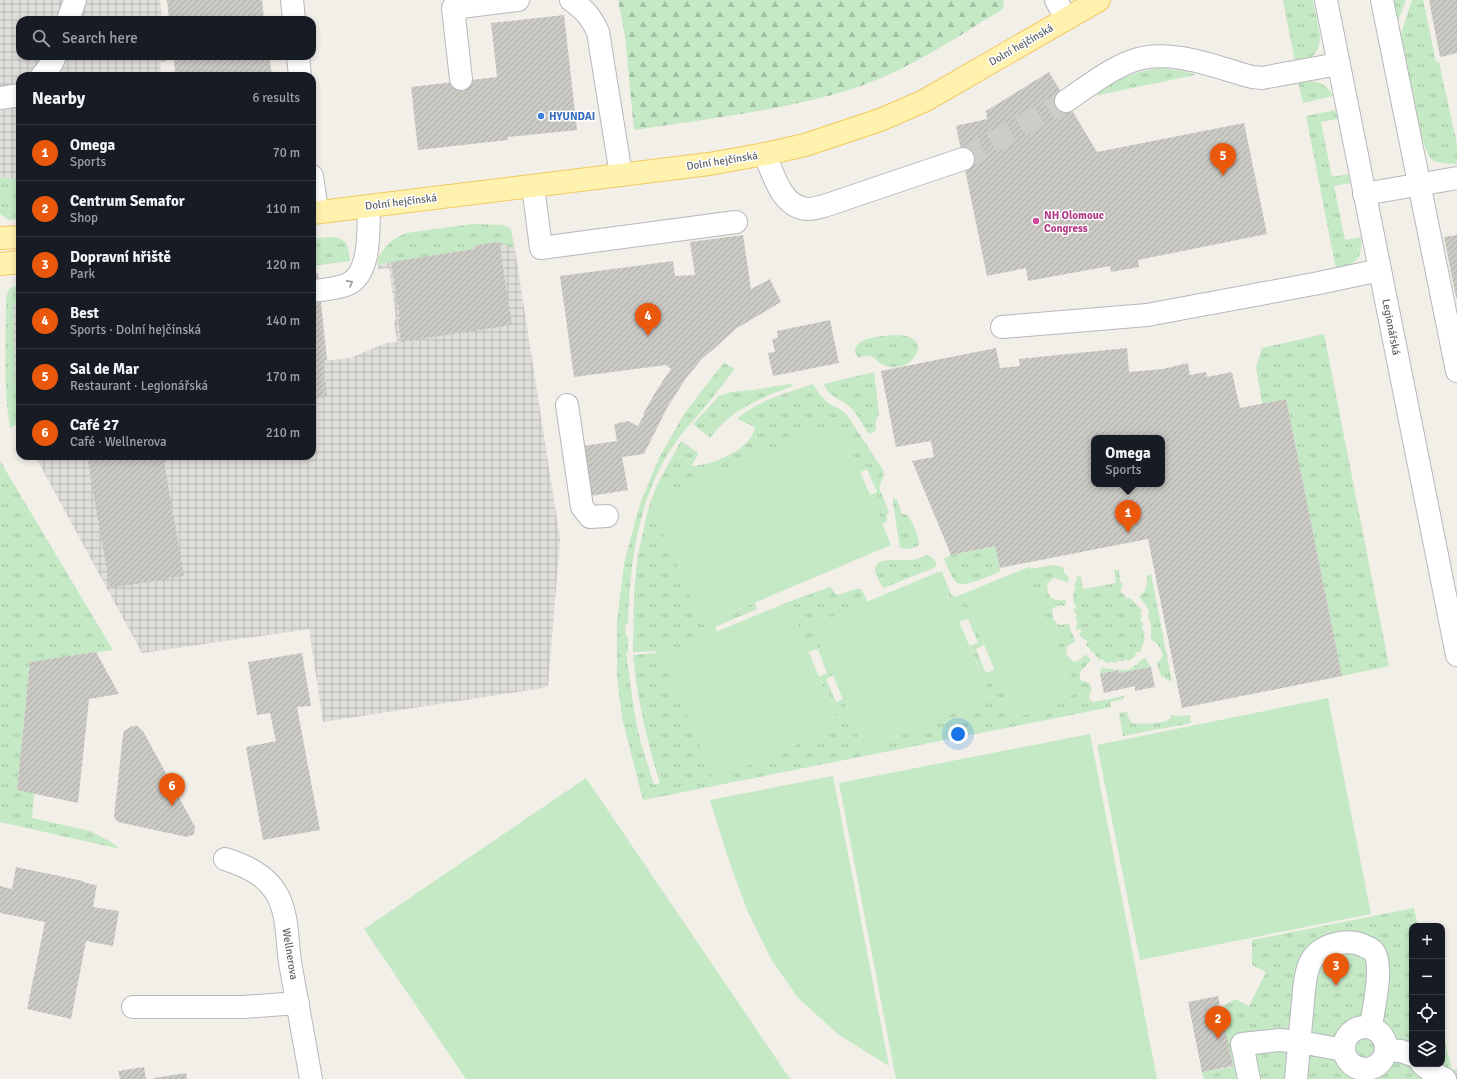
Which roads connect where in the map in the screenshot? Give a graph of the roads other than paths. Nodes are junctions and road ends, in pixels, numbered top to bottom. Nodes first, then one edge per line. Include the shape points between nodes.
1 (75, 0) edge
2 (292, 0) edge
3 (518, 0) edge
4 (571, 0) edge
5 (1056, 0) edge
6 (1099, 0) edge
7 (1326, 0) edge
8 (1382, 0) edge
9 (69, 16) edge
10 (294, 16) edge
11 (1066, 19) junction
12 (53, 60) edge
13 (298, 60) edge
14 (1338, 64) junction
15 (45, 72) edge
16 (300, 72) edge
17 (461, 79) dead end
18 (16, 96) edge
19 (0, 98) edge
20 (1066, 101) tunnel mouth
21 (765, 154) junction
22 (963, 159) tunnel mouth
23 (621, 175) junction
24 (1457, 178) edge
25 (1419, 185) junction
26 (533, 186) junction
27 (1364, 194) junction
28 (369, 206) junction
29 (316, 213) edge
30 (736, 222) dead end
31 (16, 237) edge
32 (0, 238) edge
33 (16, 262) edge
34 (0, 264) edge
35 (1380, 270) junction
36 (316, 290) edge
37 (1002, 327) dead end
38 (1457, 371) edge
39 (567, 405) dead end
40 (607, 516) dead end
41 (1457, 655) edge
42 (224, 859) dead end
43 (298, 1004) junction
44 (133, 1007) dead end
45 (1371, 1027) junction
46 (1300, 1042) junction
47 (1344, 1050) junction
48 (1387, 1050) junction
49 (1409, 1054) edge
50 (1426, 1067) edge
51 (1361, 1074) edge
52 (311, 1079) edge
53 (1248, 1079) edge
54 (1296, 1079) edge
55 (1445, 1079) edge

1 - 9 street
2 - 10 street
3 - 17 street via 453,8
4 - 23 street via 584,9 598,32
5 - 11 street
6 - 11 main road, Dolní hejčínská
7 - 14 street, Legionářská
8 - 25 street
11 - 21 main road, Dolní hejčínská via 924,101 844,133
12 - 15 street
13 - 16 street
14 - 20 street via 1262,78 1184,58 1147,57 1118,68
14 - 27 street, Legionářská
18 - 19 street
21 - 22 street via 783,194 792,203 809,209
21 - 23 main road, Dolní hejčínská
23 - 26 main road, Dolní hejčínská
24 - 25 street
25 - 27 street
25 - 38 street
26 - 28 main road, Dolní hejčínská
26 - 30 street via 541,248
27 - 35 street, Legionářská
28 - 29 main road, Dolní hejčínská
36 -> 28 street via 347,285 356,280 365,261
31 - 32 main road
33 - 34 main road
35 - 37 street via 1147,315
35 - 41 street, Legionářská
39 - 40 street via 582,506 590,517
42 - 43 street, Wellnerova via 254,871 278,896
43 - 44 street
43 - 52 street, Wellnerova
45 - 46 street via 1378,977 1374,951 1362,944 1339,943 1328,946 1310,962 1304,990
45 - 47 street via 1352,1031 1344,1043
45 - 48 street via 1383,1036
46 - 47 street
46 - 53 street via 1240,1036
46 - 54 street
47 - 51 street via 1350,1063
48 - 49 street
48 - 51 street via 1385,1057 1376,1067
50 - 55 street

